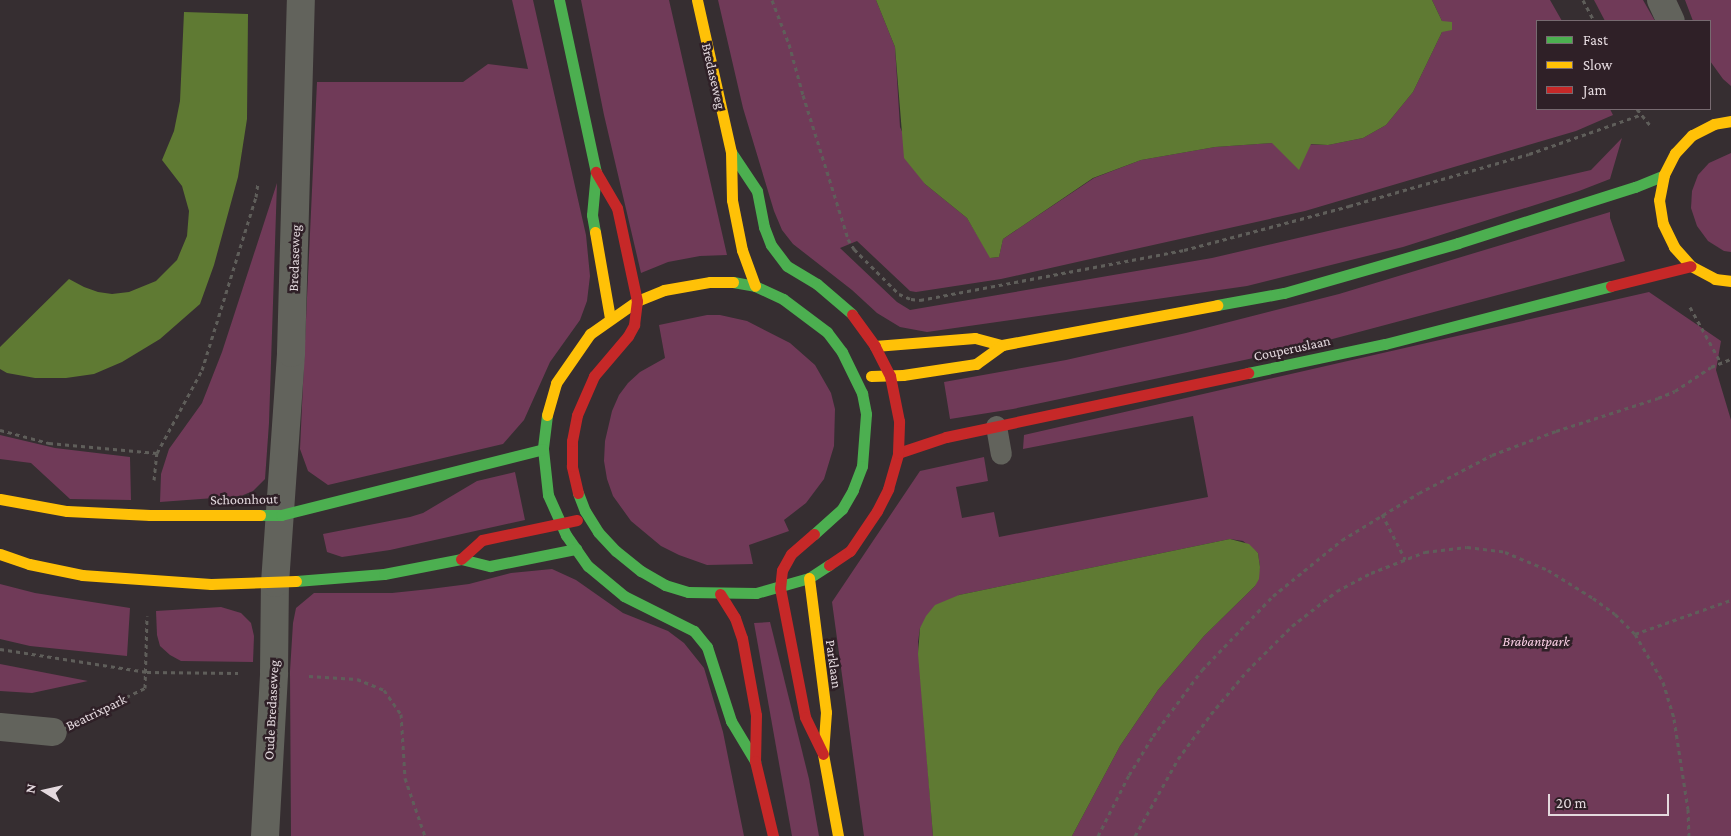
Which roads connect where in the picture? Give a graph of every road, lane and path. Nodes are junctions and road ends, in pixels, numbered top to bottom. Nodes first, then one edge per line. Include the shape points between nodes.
1 (301, 0) edge
2 (559, 0) edge
3 (697, 0) edge
4 (772, 0) edge
5 (1584, 0) edge
6 (1661, 0) edge
7 (1594, 20) edge
8 (1671, 20) edge
9 (1638, 110) edge
10 (1640, 115) junction
11 (1718, 118) edge
12 (1657, 132) dead end
13 (731, 152) junction
14 (596, 172) junction
15 (1664, 175) junction
16 (259, 178) dead end
17 (1691, 266) junction
18 (1731, 282) edge
19 (755, 286) junction
20 (637, 301) junction
21 (610, 318) junction
22 (1002, 345) junction
23 (876, 346) junction
24 (1731, 360) edge
25 (855, 375) junction
26 (890, 376) junction
27 (996, 426) junction
28 (0, 430) edge
29 (543, 449) junction
30 (898, 453) junction
31 (1001, 454) dead end
32 (0, 499) edge
33 (1382, 514) junction
34 (281, 515) junction
35 (590, 519) junction
36 (559, 522) junction
37 (576, 549) junction
38 (0, 554) edge
39 (461, 559) junction
40 (1405, 559) junction
41 (809, 578) junction
42 (275, 583) junction
43 (780, 588) junction
44 (720, 594) junction
45 (1731, 600) edge
46 (1635, 634) junction
47 (0, 649) edge
48 (147, 672) junction
49 (274, 673) junction
50 (0, 727) edge
51 (53, 732) joint
52 (823, 754) junction
53 (755, 761) junction
54 (265, 836) edge
55 (426, 836) edge
56 (773, 836) edge
57 (838, 836) edge
58 (1098, 836) edge
59 (1135, 836) edge
60 (1689, 836) edge

1 - 34 street, Bredaseweg via 291,353
2 - 14 main road
3 - 13 main road, Bredaseweg
4 - 10 path via 789,44 848,239 899,294 911,300 1184,250 1529,154
5 - 7 path
6 - 8 street
9 - 10 path
10 - 12 path
11 - 15 main road via 1692,135 1675,153
13 - 19 main road, Bredaseweg via 732,200 742,250
13 - 23 main road, Bredaseweg via 757,191 771,245 787,266 841,303 859,321
14 - 20 main road via 617,208
14 - 21 main road via 592,215
15 - 17 main road via 1660,200 1663,224 1674,247
15 - 22 main road via 1458,244 1284,293
16 - 28 path via 256,197 202,370 157,453 49,443
17 - 18 main road via 1715,279
17 - 27 main road, Couperuslaan via 1385,344
19 - 20 main road via 733,282 687,285
19 - 25 main road via 783,299 827,332
20 - 21 main road
20 - 35 main road via 634,324 628,336 594,376 577,415 572,466 577,489
21 - 29 main road via 590,334 556,384 548,408
22 - 23 main road via 975,338
22 - 26 main road via 976,364
23 - 26 main road
24 - 33 path via 1700,373 1666,395 1492,455
25 - 26 main road
25 - 43 main road via 866,414 862,466 842,509 792,554 782,570
26 - 30 main road via 899,421
27 - 30 main road, Couperuslaan via 946,437
27 - 31 lane
29 - 34 main road, Schoonhout
29 - 36 main road via 548,495
30 - 41 main road via 888,488 865,531 850,551
32 - 34 main road, Schoonhout via 67,511
33 - 40 path
33 - 58 path via 1342,540 1291,581 1212,658 1153,736
34 - 42 street, Bredaseweg
35 - 36 main road
35 - 44 main road via 616,551 649,576 688,592
36 - 37 main road
36 - 39 main road via 482,540
37 - 39 main road via 490,566
37 - 53 main road via 588,566 624,596 694,631 706,647 731,721
38 - 42 main road via 82,575 211,584
39 - 42 main road via 384,574
40 - 46 path via 1446,548 1505,552 1548,570 1579,588
40 - 59 path via 1337,591 1292,626 1247,671 1178,759
41 - 43 main road
41 - 52 main road, Parklaan via 826,712
42 - 49 street, Oude Bredaseweg
43 - 44 main road via 756,593
43 - 52 main road, Parklaan via 804,717
44 - 53 main road via 735,618 742,638 756,715
45 - 46 path
46 - 60 path via 1663,682 1674,720
47 - 48 path
48 - 49 path
48 - 51 path, Beatrixpark via 145,688
49 - 54 street, Oude Bredaseweg
49 - 55 path via 357,679 384,690 400,714 405,778
50 - 51 street, Beatrixpark
52 - 57 main road, Parklaan
53 - 56 main road

